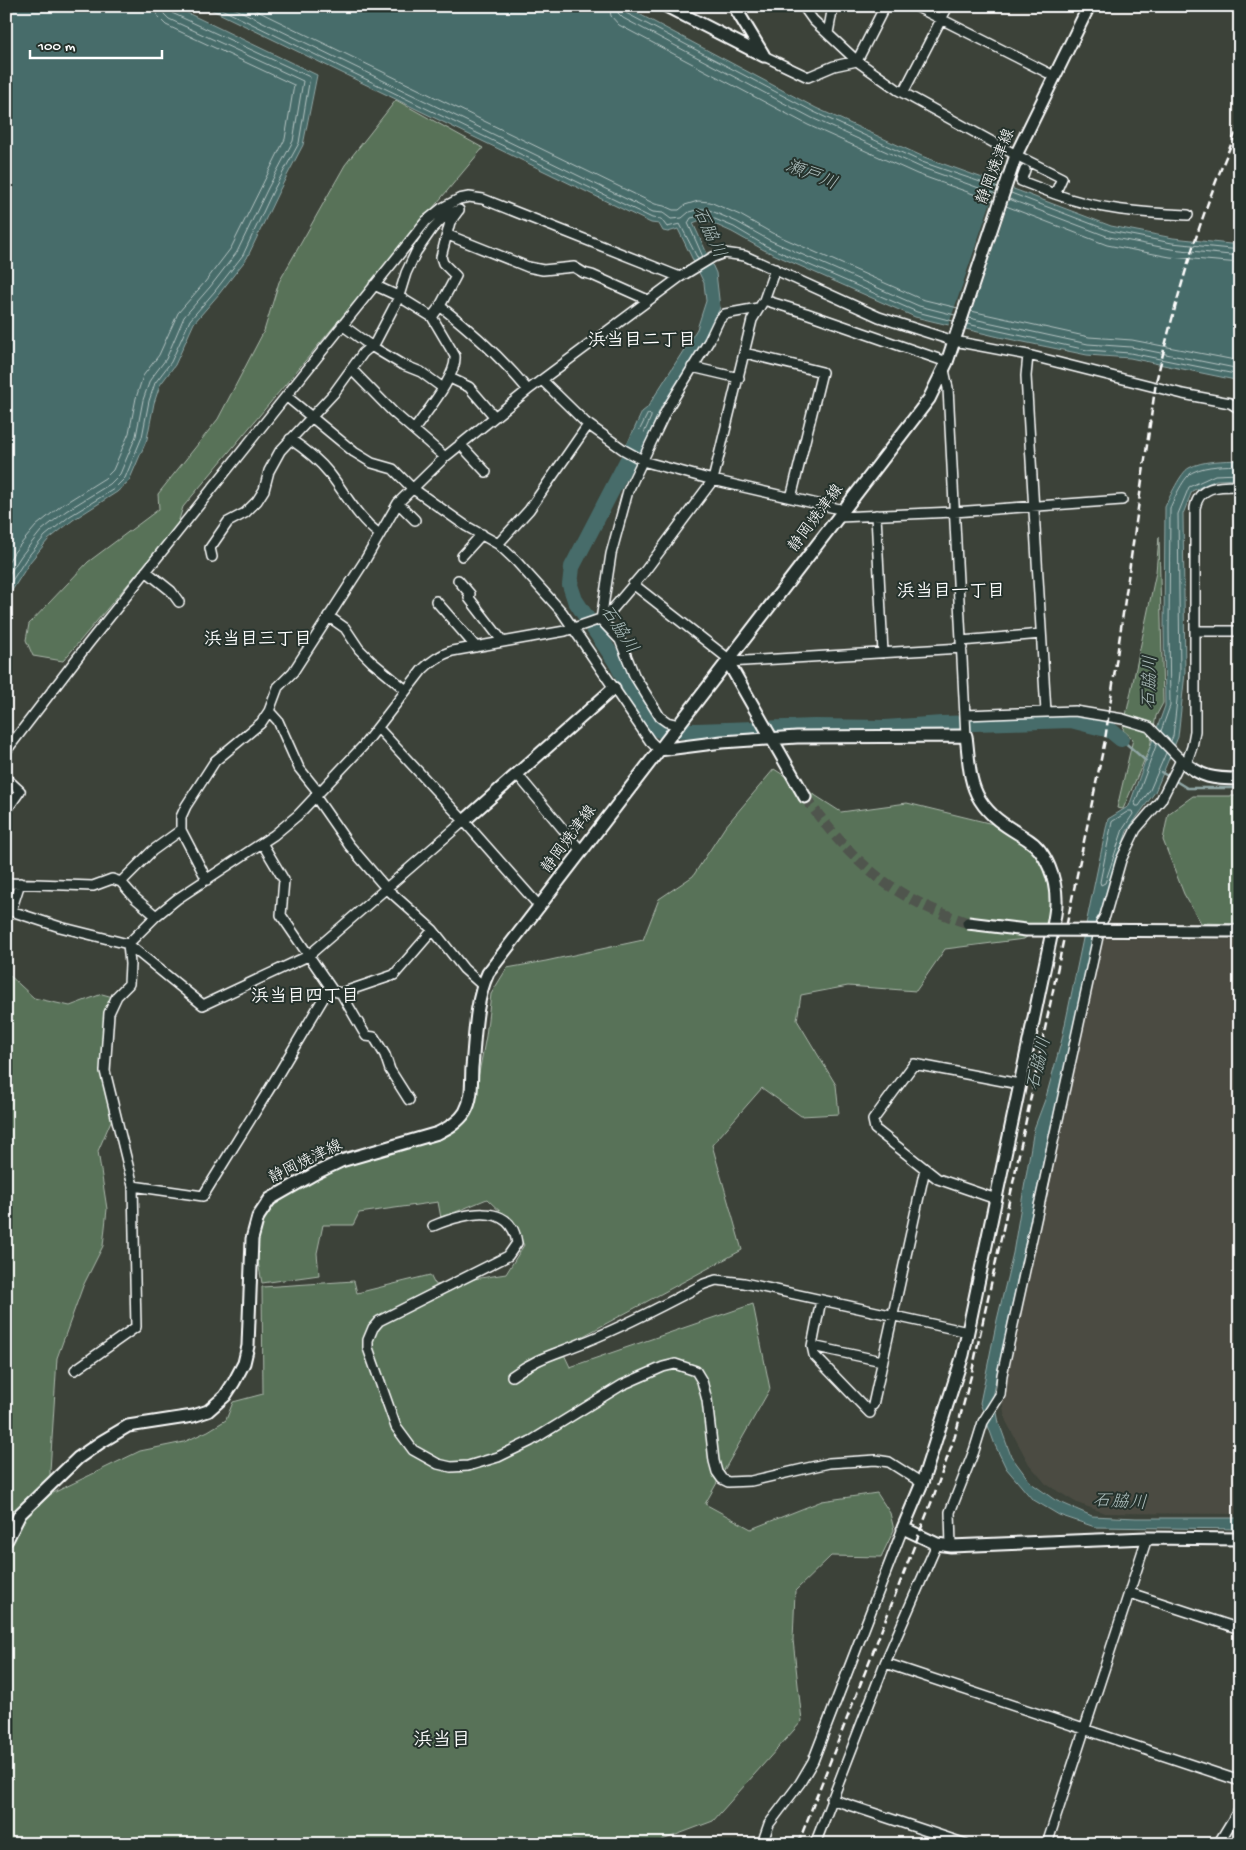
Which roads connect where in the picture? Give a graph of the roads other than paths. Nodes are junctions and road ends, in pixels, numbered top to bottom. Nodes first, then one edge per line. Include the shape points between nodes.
1 (666, 6) edge
2 (734, 6) edge
3 (803, 6) edge
4 (833, 6) edge
5 (885, 6) edge
6 (915, 6) edge
7 (948, 6) edge
8 (1089, 6) edge
9 (942, 19) junction
10 (828, 33) junction
11 (764, 56) junction
12 (857, 61) junction
13 (1054, 76) junction
14 (903, 93) junction
15 (1015, 159) junction
16 (1025, 170) dead end
17 (1055, 194) junction
18 (469, 197) junction
19 (459, 210) junction
20 (1188, 215) dead end
21 (448, 235) junction
22 (775, 269) junction
23 (680, 277) junction
24 (374, 285) junction
25 (398, 296) junction
26 (648, 300) junction
27 (761, 304) junction
28 (440, 306) junction
29 (432, 317) junction
30 (342, 325) junction
31 (955, 338) junction
32 (371, 346) junction
33 (745, 353) junction
34 (1028, 355) junction
35 (692, 366) junction
36 (945, 366) junction
37 (351, 369) junction
38 (450, 378) junction
39 (739, 378) junction
40 (542, 380) junction
41 (443, 388) junction
42 (528, 390) junction
43 (286, 396) junction
44 (1240, 409) edge
45 (494, 416) junction
46 (311, 417) junction
47 (588, 425) junction
48 (414, 430) junction
49 (290, 439) junction
50 (460, 444) junction
51 (445, 457) junction
52 (641, 460) junction
53 (486, 472) dead end
54 (713, 480) junction
55 (1240, 486) edge
56 (412, 488) junction
57 (791, 498) junction
58 (1122, 500) dead end
59 (398, 503) junction
60 (1034, 506) junction
61 (954, 512) junction
62 (842, 513) junction
63 (876, 515) junction
64 (415, 520) dead end
65 (379, 534) junction
66 (482, 534) junction
67 (498, 544) junction
68 (462, 556) dead end
69 (212, 557) dead end
70 (146, 571) junction
71 (458, 580) dead end
72 (633, 584) junction
73 (436, 601) dead end
74 (179, 602) dead end
75 (328, 616) junction
76 (601, 620) junction
77 (572, 629) junction
78 (1195, 631) junction
79 (1240, 632) edge
80 (1041, 634) junction
81 (503, 642) junction
82 (961, 644) junction
83 (476, 647) junction
84 (883, 653) junction
85 (729, 661) junction
86 (614, 688) junction
87 (406, 690) junction
88 (270, 711) junction
89 (1046, 712) junction
90 (965, 715) junction
91 (678, 726) junction
92 (378, 728) junction
93 (966, 736) junction
94 (771, 737) junction
95 (663, 746) junction
96 (6, 751) edge
97 (1183, 762) junction
98 (517, 774) junction
99 (6, 778) edge
100 (1240, 779) edge
101 (317, 794) junction
102 (804, 797) tunnel mouth
103 (6, 811) edge
104 (464, 821) junction
105 (181, 830) junction
106 (262, 843) junction
107 (582, 852) junction
108 (207, 880) junction
109 (121, 882) junction
110 (6, 883) edge
111 (20, 883) junction
112 (386, 888) junction
113 (540, 907) junction
114 (156, 916) junction
115 (968, 923) tunnel mouth
116 (433, 930) junction
117 (1240, 931) edge
118 (128, 944) junction
119 (308, 956) junction
120 (482, 985) junction
121 (330, 987) junction
122 (341, 993) junction
123 (1019, 1084) junction
124 (409, 1100) dead end
125 (925, 1169) junction
126 (133, 1186) junction
127 (996, 1199) junction
128 (433, 1226) dead end
129 (822, 1300) junction
130 (893, 1316) junction
131 (968, 1332) junction
132 (812, 1346) junction
133 (882, 1361) junction
134 (75, 1370) dead end
135 (512, 1376) dead end
136 (922, 1483) junction
137 (903, 1528) junction
138 (1147, 1538) junction
139 (1240, 1539) edge
140 (7, 1540) edge
141 (937, 1544) junction
142 (951, 1546) junction
143 (1130, 1593) junction
144 (1240, 1629) edge
145 (885, 1663) junction
146 (1084, 1730) junction
147 (1240, 1781) edge
148 (831, 1799) junction
149 (1240, 1808) edge
150 (762, 1844) edge
151 (814, 1844) edge
152 (966, 1844) edge
153 (1046, 1844) edge
154 (1218, 1844) edge

1 - 11 street
2 - 11 street
3 - 10 street
4 - 10 street
5 - 12 street
6 - 9 street
7 - 9 street
8 - 13 street, 静岡焼津線
9 - 13 street
9 - 14 street
10 - 12 street
11 - 12 street via 808,78 834,66
12 - 14 street
13 - 15 street, 静岡焼津線
14 - 15 street
15 - 17 street via 1062,178
15 - 31 street, 静岡焼津線
16 - 17 street via 1021,181
17 - 20 street via 1112,209
18 - 19 street
18 - 23 street via 504,206
18 - 24 street via 442,208 426,221
19 - 21 street via 450,222
19 - 25 street via 446,216 432,229 416,252
21 - 26 street via 528,267 543,270 574,267
21 - 28 street via 441,256 443,263 456,276
22 - 23 street via 735,254 724,254
22 - 27 street
22 - 31 street via 879,317
23 - 26 street
24 - 25 street
24 - 30 street
25 - 29 street
25 - 32 street
26 - 40 street
27 - 33 street via 752,320
27 - 35 street via 725,314
27 - 36 street via 806,313
28 - 29 street
28 - 42 street via 474,333
29 - 38 street via 455,356
30 - 32 street
30 - 43 street
31 - 34 street
31 - 36 street, 静岡焼津線
32 - 37 street
32 - 41 street via 421,372
33 - 39 street
33 - 57 street via 822,372
34 - 44 street via 1230,403
34 - 60 street via 1026,376
35 - 39 street
35 - 52 street
36 - 61 street
36 - 62 street, 静岡焼津線 via 929,398
37 - 46 street
37 - 48 street
38 - 41 street
38 - 45 street via 469,387
39 - 54 street
40 - 42 street
40 - 47 street
41 - 48 street
42 - 45 street
43 - 46 street
43 - 70 street
45 - 50 street
46 - 49 street
46 - 56 street via 354,452 372,463 393,469
47 - 52 street
47 - 67 street via 529,510
48 - 51 street
49 - 65 street via 318,461 365,523
49 - 69 street via 269,471 257,501 245,513 228,522 210,548
50 - 51 street
50 - 53 street
51 - 56 street
52 - 54 street
52 - 76 street via 628,491 611,554
54 - 57 street
54 - 72 street
55 - 78 street via 1210,488 1196,502
56 - 59 street
56 - 66 street
57 - 62 street
58 - 60 street
59 - 64 street
59 - 65 street
60 - 61 street
60 - 80 street
61 - 63 street
61 - 82 street
62 - 63 street
62 - 85 street, 静岡焼津線
63 - 84 street
65 - 75 street
66 - 67 street
66 - 68 street
67 - 77 street via 548,594
70 - 74 street via 171,591
70 - 96 street
71 - 81 street
72 - 76 street
72 - 85 street
73 - 83 street
75 - 87 street via 345,628 372,662
75 - 88 street via 293,672 278,687
76 - 77 street
76 - 91 street via 620,640 634,675 660,717
77 - 81 street
77 - 86 street
78 - 79 street
78 - 97 street via 1195,731 1192,748
80 - 82 street
80 - 89 street
81 - 83 street
82 - 84 street
82 - 90 street
83 - 87 street via 442,654 422,670
84 - 85 street
85 - 91 street, 静岡焼津線
85 - 94 street
86 - 95 street via 650,741
86 - 98 street
87 - 92 street
88 - 101 street via 299,768
88 - 105 street via 261,723 215,761 186,806 181,817
89 - 90 street
89 - 97 street via 1075,711 1149,726
90 - 93 street
91 - 95 street, 静岡焼津線
92 - 101 street
92 - 104 street
93 - 94 street
93 - 123 street via 970,771 979,798 996,820 1038,848 1048,865 1054,887 1053,927
94 - 95 street
94 - 102 street
95 - 107 street, 静岡焼津線
97 - 100 street via 1198,774
97 - 142 street via 1174,772 1161,800 1136,829 1121,860 1106,916 1101,923 1000,1395 983,1422 950,1512
98 - 104 street
98 - 107 street
99 - 103 street via 20,791
101 - 106 street via 298,815
101 - 112 street via 349,845
104 - 112 street
104 - 113 street
105 - 108 street
105 - 109 street via 152,851
106 - 108 street
106 - 119 street via 284,880 281,915
107 - 113 street, 静岡焼津線
108 - 114 street
109 - 111 street via 112,879 93,886
109 - 114 street
110 - 111 street
111 - 118 street via 11,911
112 - 116 street
112 - 119 street
113 - 120 street, 静岡焼津線
114 - 118 street
115 - 117 street, bridge via 1026,930
116 - 120 street via 464,969
116 - 122 street via 394,975
118 - 119 street via 203,1005
118 - 126 street via 128,984 117,996 109,1013 105,1071
119 - 121 street
120 - 140 street, 静岡焼津線 via 471,1098 464,1113 438,1133 341,1161 314,1174 270,1199 258,1217 252,1239 248,1346 244,1363 225,1396 208,1411 128,1426 100,1442 78,1458 20,1514
121 - 122 street
121 - 126 street via 203,1196
122 - 124 street via 366,1036 374,1037
123 - 125 street via 914,1064 872,1120 875,1129
123 - 127 street
125 - 127 street via 938,1179
125 - 130 street
126 - 134 street via 136,1327
127 - 131 street
128 - 136 street via 454,1218 495,1215 516,1233 517,1243 508,1256 379,1321 372,1328 368,1340 371,1357 396,1427 413,1450 438,1464 468,1466 498,1457 532,1441 622,1385 675,1364 696,1371 702,1381 714,1461 717,1472 728,1482 751,1481 829,1463 876,1460 889,1462
129 - 130 street
129 - 132 street
129 - 135 street via 716,1280 588,1341 540,1358
130 - 131 street
130 - 133 street
131 - 136 street
132 - 133 street
132 - 133 street via 814,1355 872,1409
136 - 137 street
137 - 141 street
137 - 150 street via 813,1761 769,1824
138 - 139 street
138 - 142 street
138 - 143 street
141 - 142 street
141 - 145 street
143 - 144 street
143 - 146 street
145 - 146 street
145 - 148 street
146 - 147 street
146 - 153 street
148 - 151 street
148 - 152 street
149 - 154 street

